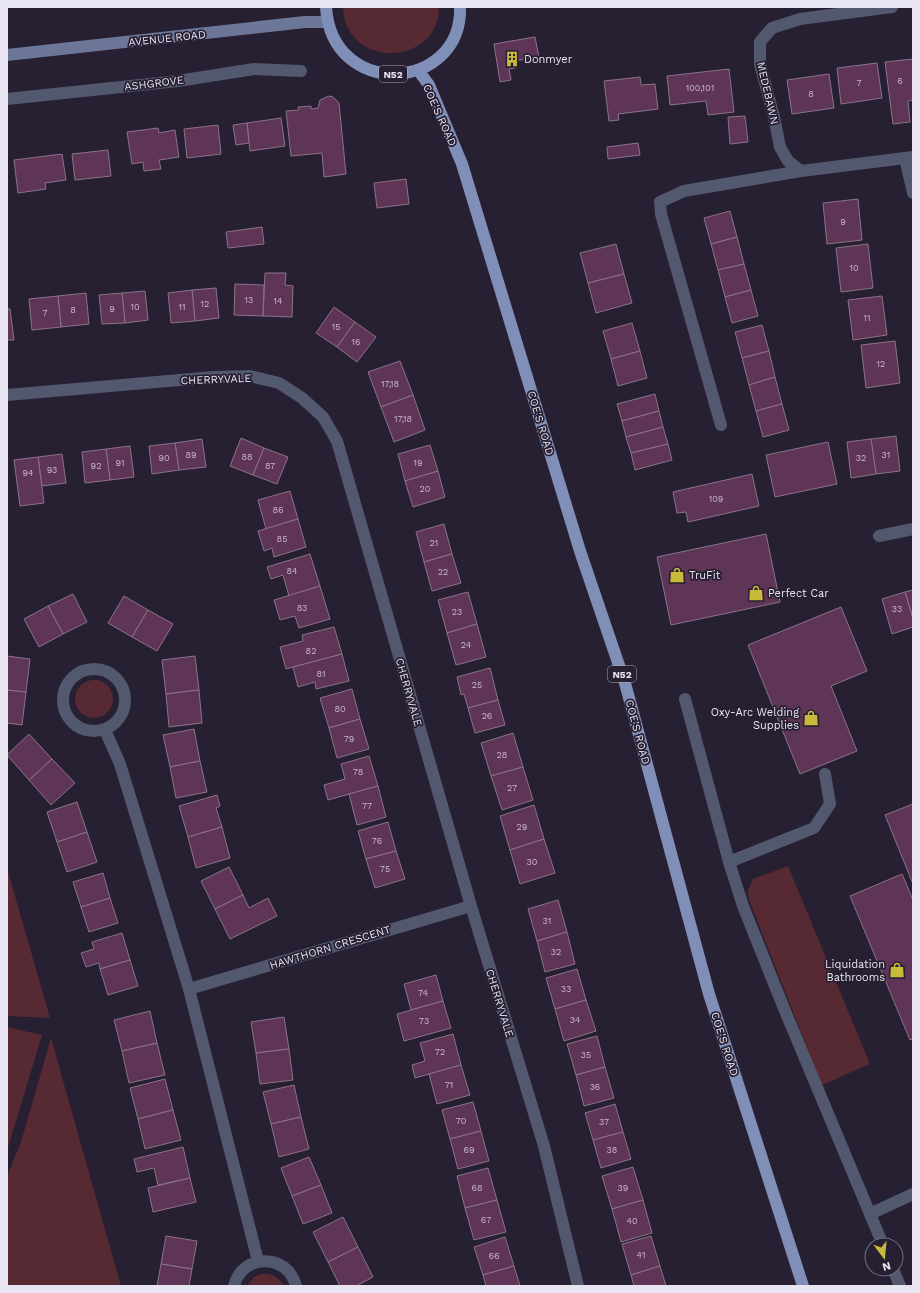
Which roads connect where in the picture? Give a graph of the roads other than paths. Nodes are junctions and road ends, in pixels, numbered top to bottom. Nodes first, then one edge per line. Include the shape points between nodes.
1 (326, 7) edge
2 (460, 7) edge
3 (892, 7) edge
4 (327, 22) junction
5 (7, 54) edge
6 (418, 70) junction
7 (301, 71) dead end
8 (7, 99) edge
9 (909, 157) edge
10 (801, 171) junction
11 (913, 193) edge
12 (7, 395) edge
13 (721, 425) dead end
14 (913, 529) edge
15 (879, 536) dead end
16 (685, 699) dead end
17 (105, 730) junction
18 (825, 774) dead end
19 (729, 862) junction
20 (471, 906) junction
21 (189, 989) junction
22 (913, 1194) edge
23 (870, 1214) junction
24 (880, 1237) edge
25 (258, 1261) junction
26 (234, 1286) edge
27 (296, 1286) edge
28 (578, 1286) edge
29 (803, 1286) edge

1 - 4 main road, N52
2 - 6 main road, N52 via 456,32 447,48 434,62
3 - 10 street, MEDEBAWN via 800,19 772,28 760,42 760,64 780,147 788,161
4 - 5 main road, AVENUE ROAD via 304,22
4 - 6 main road, N52 via 334,40 346,56 362,67 380,73 399,74
6 - 29 main road, COE'S ROAD / N52 via 429,85 462,164 580,551 625,684 709,994
7 - 8 street, ASHGROVE via 254,69 178,81
9 - 10 street
9 - 11 street
10 - 13 street via 684,191 660,202 661,214
12 - 20 street, CHERRYVALE via 250,376 279,383 302,398 323,417 337,441
14 - 15 street
16 - 19 street
17 - 17 street via 95,732 76,726 68,719 64,710 64,694 70,680 88,670 108,672 122,686 125,696 125,707 118,720
17 - 21 street via 120,764
18 - 19 street via 830,804 814,828
19 - 23 street via 743,906 783,1006
20 - 21 street, HAWTHORN CRESCENT
20 - 28 street, CHERRYVALE via 544,1146
21 - 25 street
22 - 23 street
23 - 24 street
25 - 26 street via 248,1265 241,1272
25 - 27 street via 279,1264 288,1270

